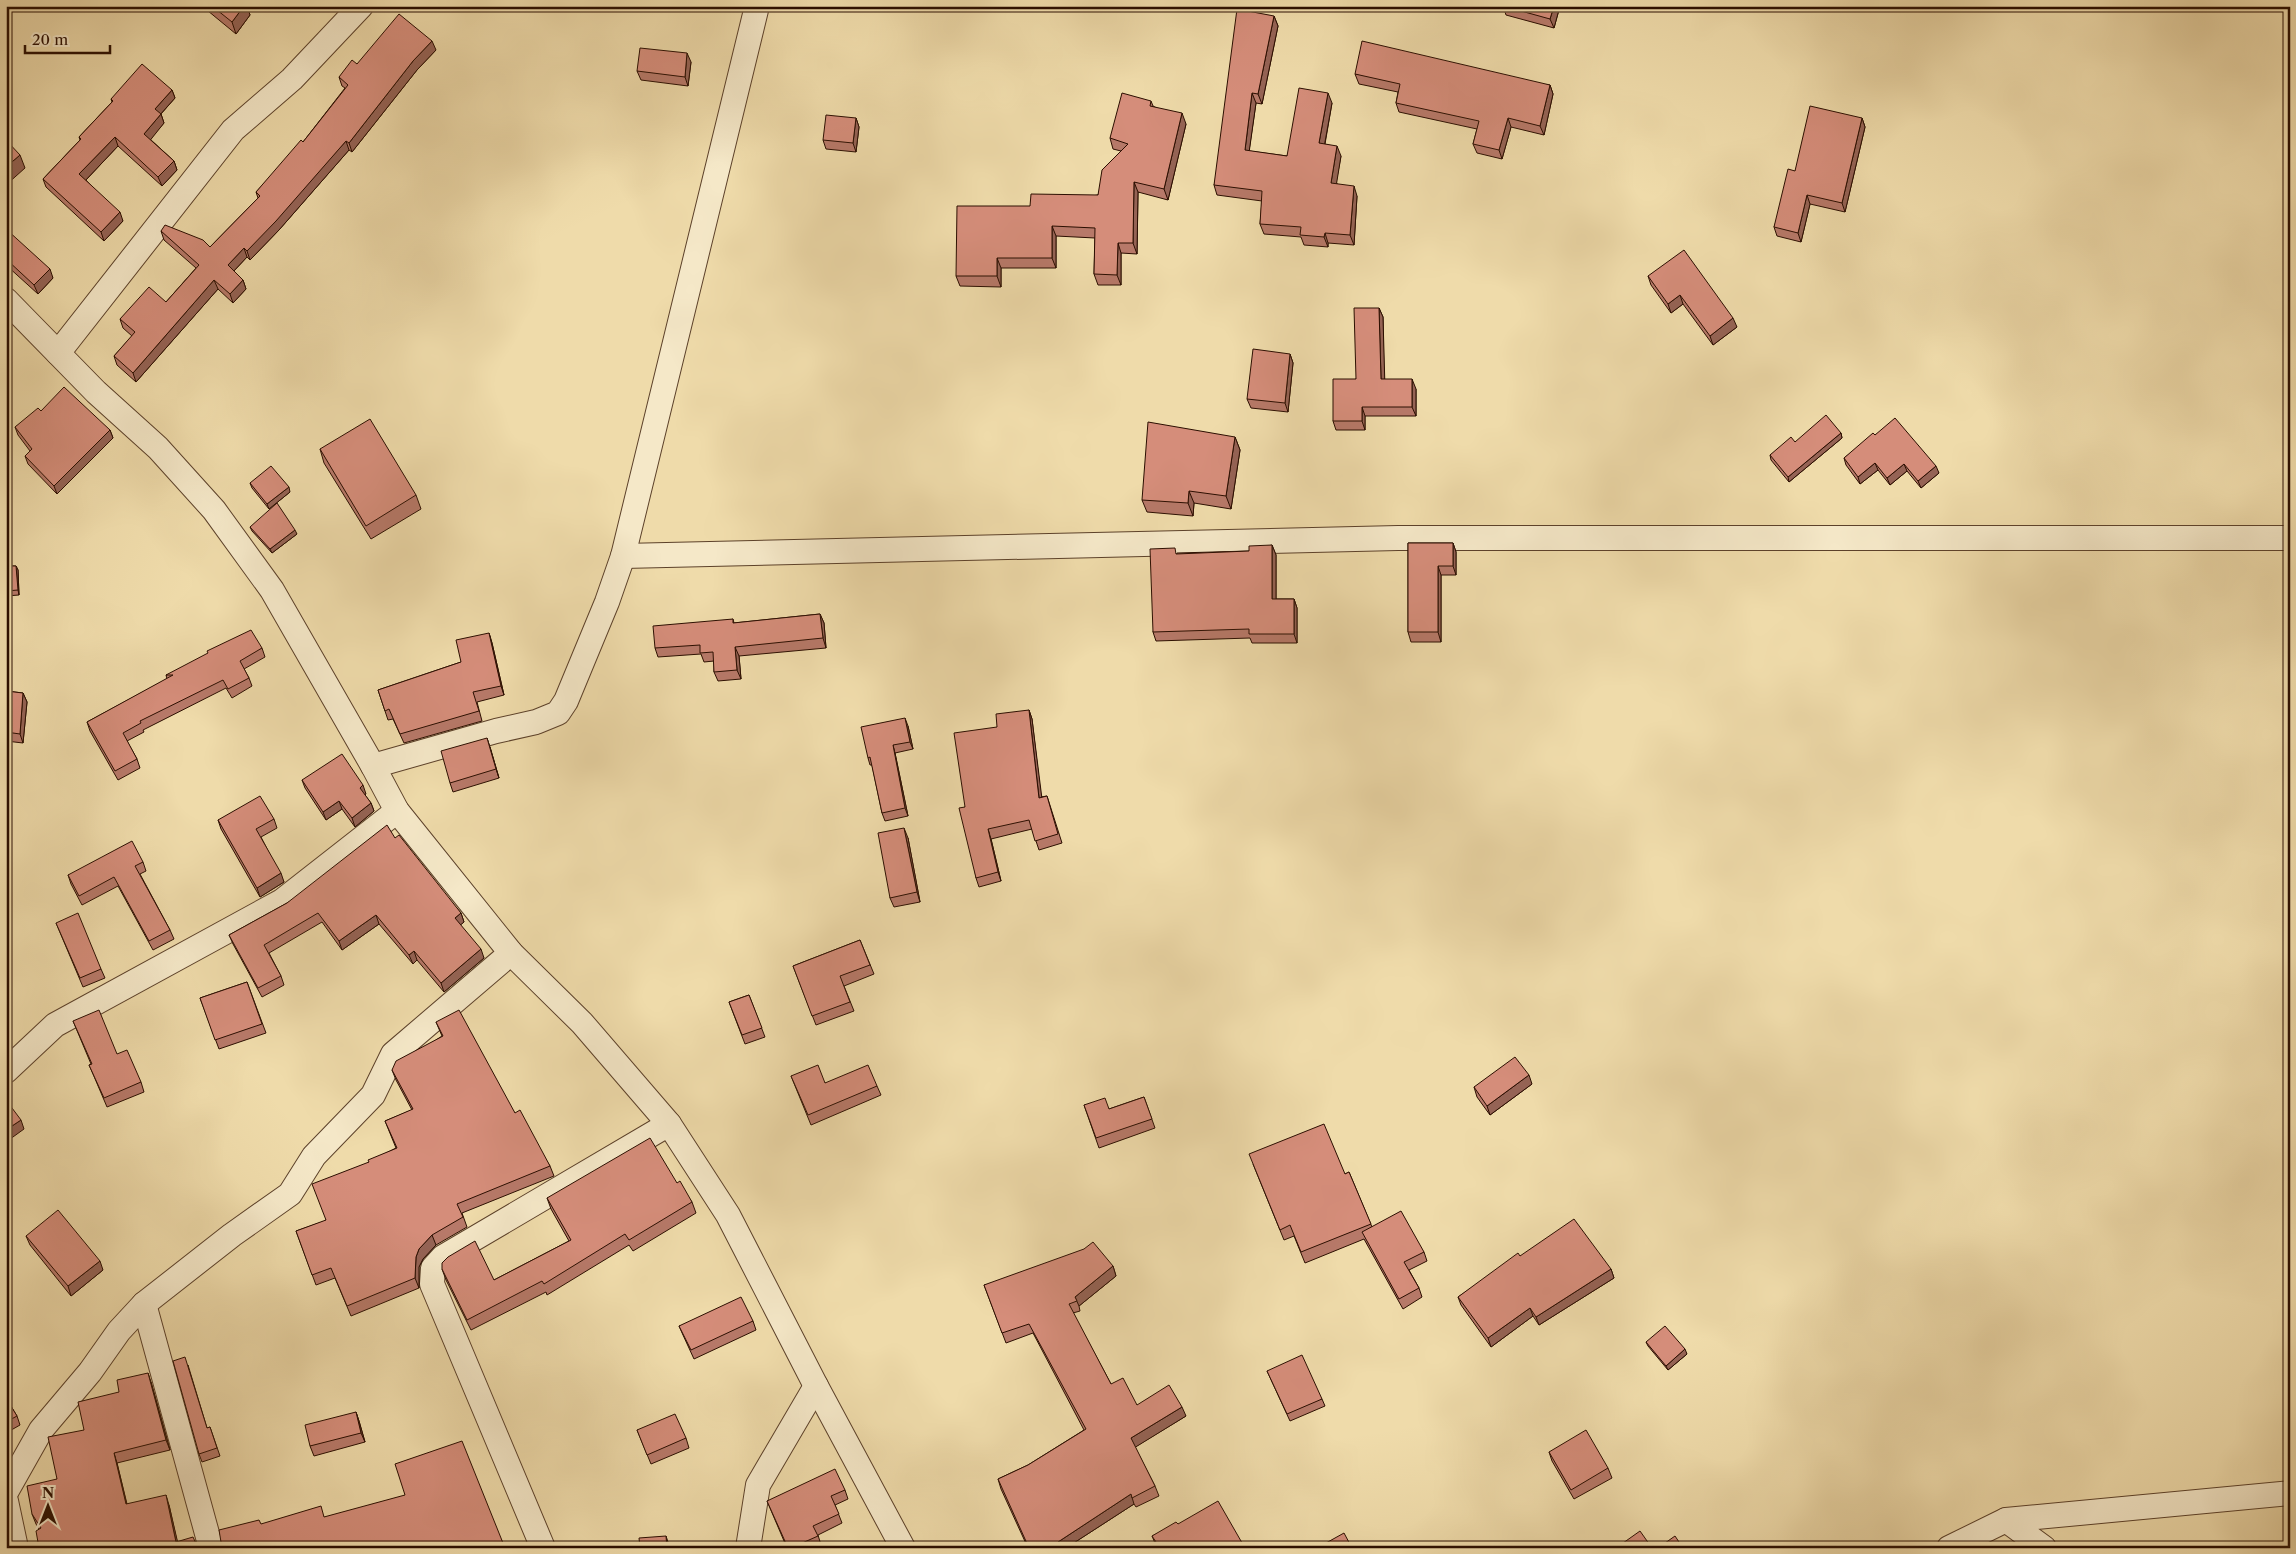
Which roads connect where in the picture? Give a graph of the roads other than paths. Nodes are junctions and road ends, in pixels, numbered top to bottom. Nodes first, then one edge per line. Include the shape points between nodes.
1 (361, 6) edge
2 (757, 6) edge
3 (6, 300) edge
4 (58, 353) junction
5 (2290, 538) edge
6 (623, 556) junction
7 (374, 766) junction
8 (397, 812) junction
9 (511, 953) junction
10 (6, 1071) edge
11 (669, 1124) junction
12 (144, 1304) junction
13 (816, 1386) junction
14 (6, 1492) edge
15 (2290, 1493) edge
16 (6, 1501) edge
17 (2006, 1520) junction
18 (16, 1548) edge
19 (211, 1548) edge
20 (543, 1548) edge
21 (748, 1548) edge
22 (903, 1548) edge
23 (1949, 1548) edge
24 (2044, 1548) edge

1 - 4 street via 292,79 233,130
2 - 6 street
3 - 4 street
4 - 7 street via 158,448 214,510 272,590
5 - 6 street via 1398,538
6 - 7 street via 607,602 558,714
7 - 8 street
8 - 9 street
8 - 10 street via 282,901 55,1025
9 - 11 street via 582,1023
9 - 12 street via 393,1054 373,1095 314,1156 290,1194
11 - 13 street via 728,1215
11 - 20 street via 442,1257 433,1268 432,1284
12 - 14 street via 41,1430
12 - 19 street
13 - 21 street via 758,1484
13 - 22 street
15 - 17 street
16 - 18 street
17 - 23 street
17 - 24 street

